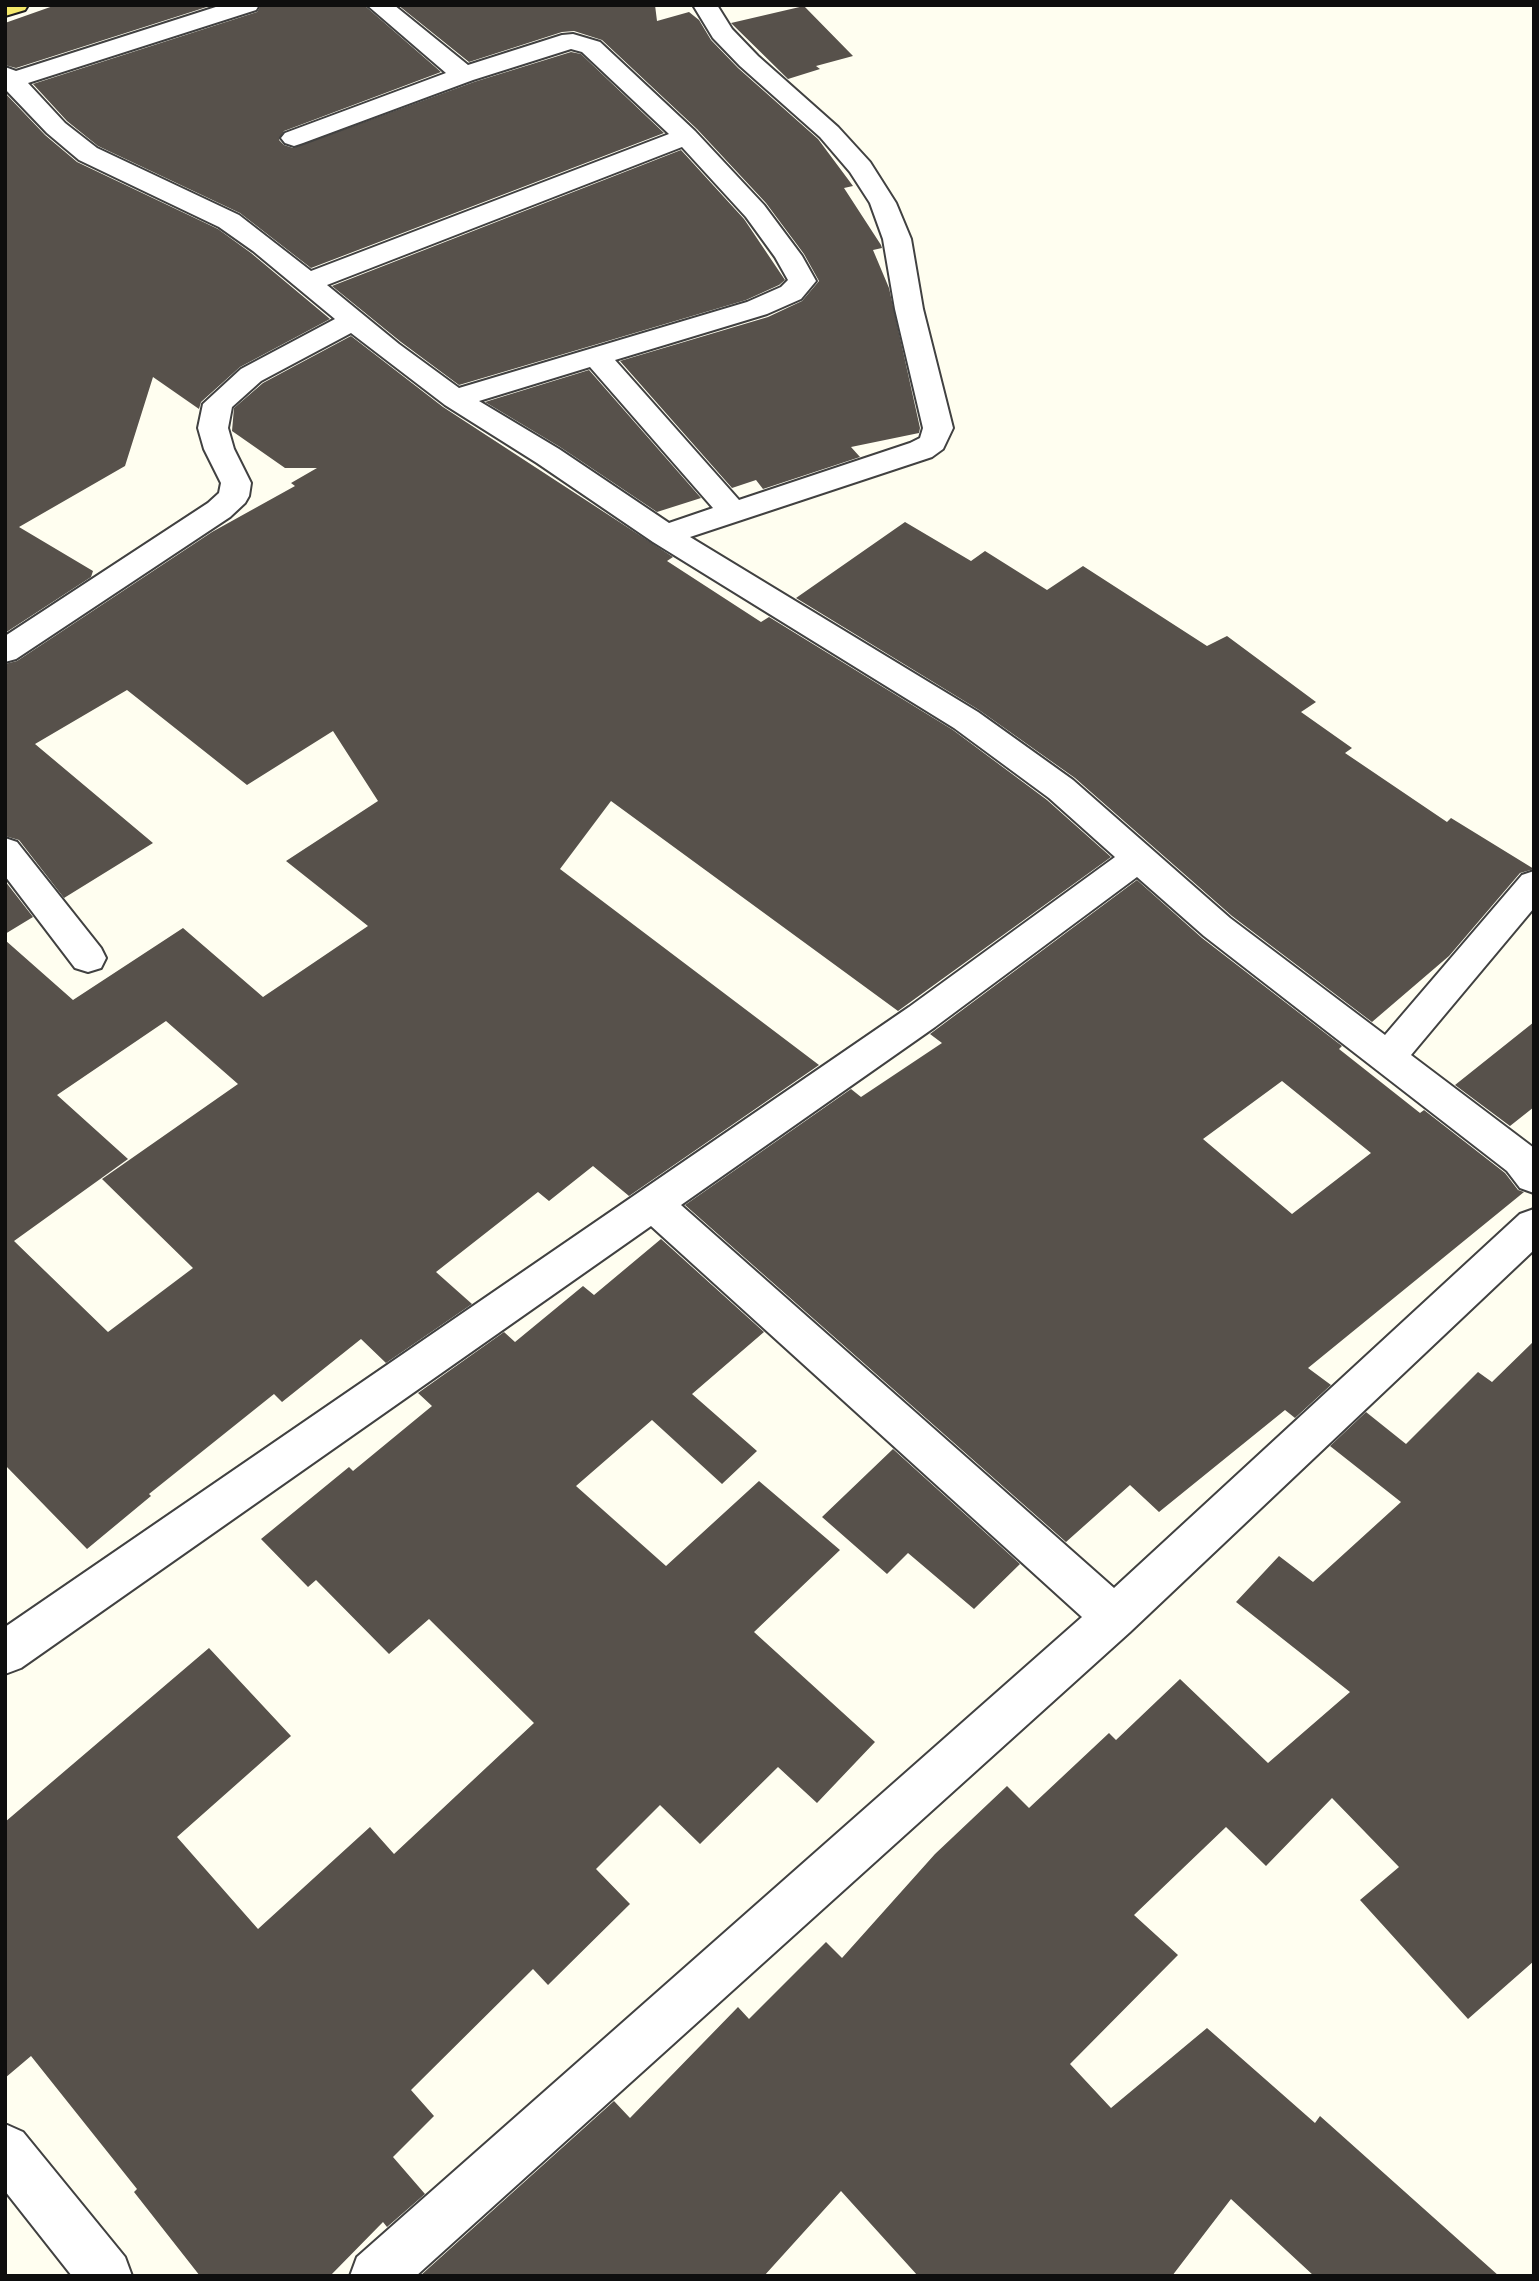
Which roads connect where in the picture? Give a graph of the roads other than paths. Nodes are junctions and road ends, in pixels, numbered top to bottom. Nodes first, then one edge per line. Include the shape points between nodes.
1 (16, 5) edge
2 (247, 5) edge
3 (379, 5) edge
4 (705, 5) edge
5 (5, 9) edge
6 (464, 75) junction
7 (8, 77) edge
8 (685, 136) junction
9 (294, 138) dead end
10 (309, 282) junction
11 (354, 320) junction
12 (596, 355) junction
13 (456, 399) junction
14 (732, 510) junction
15 (663, 535) junction
16 (5, 651) edge
17 (5, 851) edge
18 (1138, 858) junction
19 (1534, 884) edge
20 (88, 958) dead end
21 (1388, 1057) junction
22 (1534, 1177) edge
23 (652, 1203) junction
24 (1534, 1225) edge
25 (1114, 1616) junction
26 (5, 1653) edge
27 (5, 2150) edge
28 (106, 2276) edge
29 (376, 2276) edge

1 - 5 main road
2 - 7 street
3 - 6 street
4 - 14 street via 740,52 829,132 861,168 883,203 897,239 938,428 933,443 921,450
6 - 8 street via 562,42 582,43 592,47
6 - 9 street
7 - 10 street via 88,154 229,221
8 - 10 street
8 - 12 street via 755,211 802,281 791,293 757,308
10 - 11 street
11 - 13 street
11 - 16 street via 251,375 218,404 213,428 236,483 234,496
12 - 13 street
12 - 14 street
13 - 15 street
14 - 15 street
15 - 18 street via 966,720 1061,789
17 - 20 street
18 - 21 street via 1217,927
18 - 23 street via 922,1017
19 - 21 street
21 - 22 street via 1521,1160
23 - 25 street
23 - 26 street
24 - 25 street
25 - 29 street
27 - 28 street

